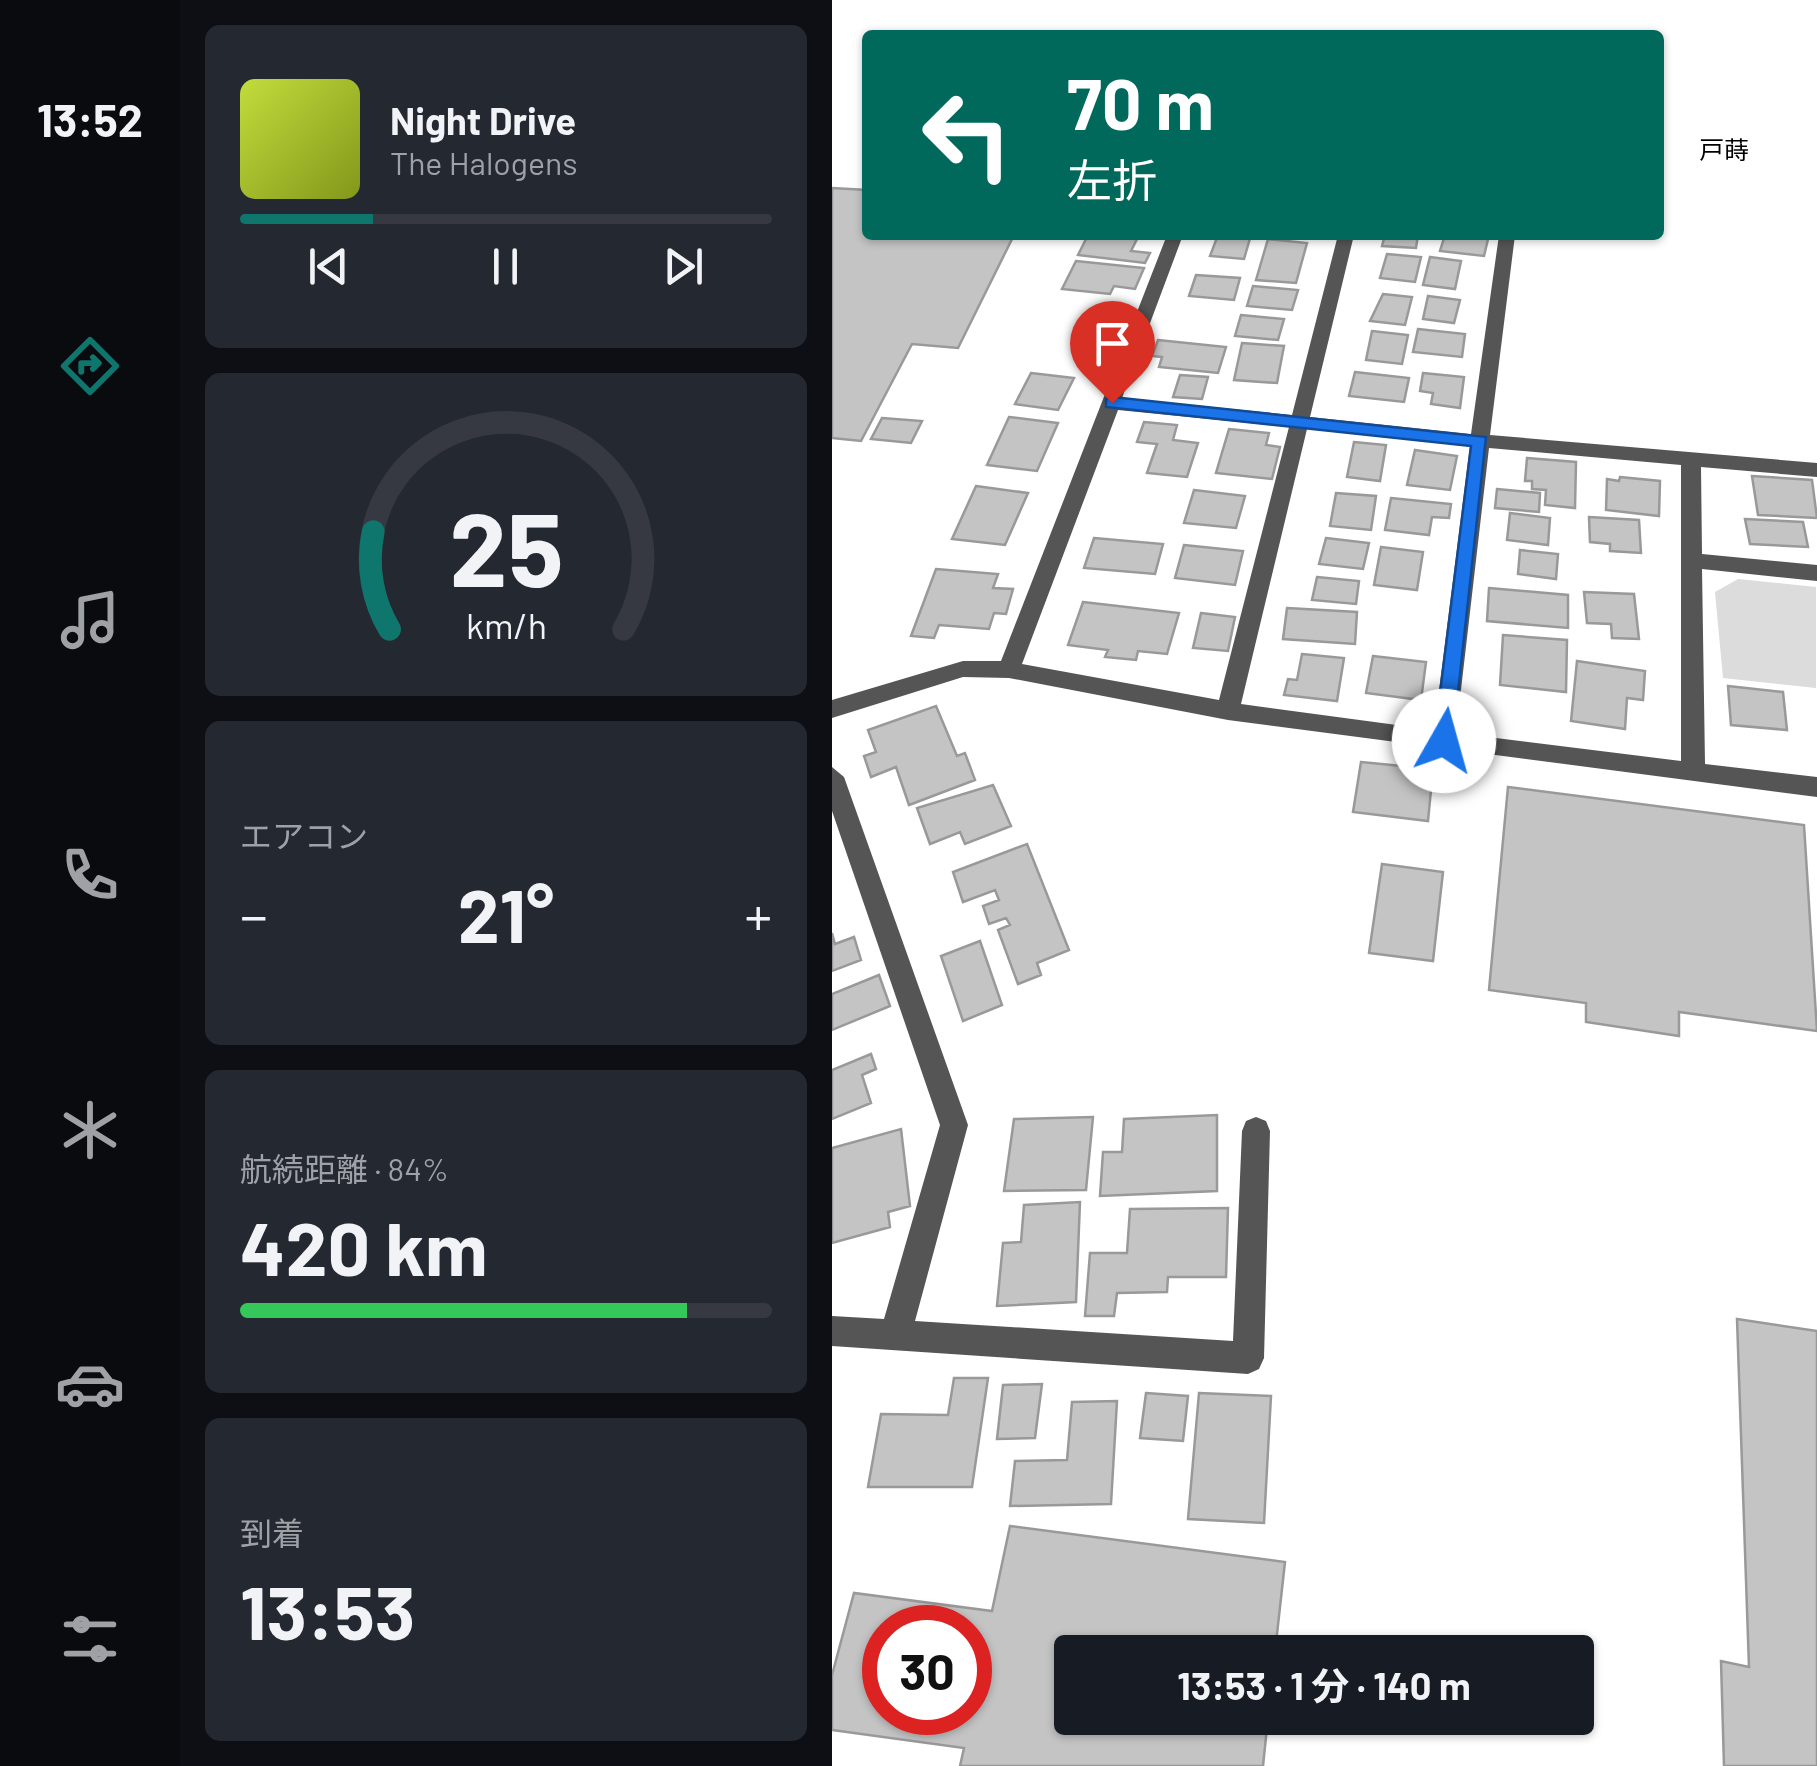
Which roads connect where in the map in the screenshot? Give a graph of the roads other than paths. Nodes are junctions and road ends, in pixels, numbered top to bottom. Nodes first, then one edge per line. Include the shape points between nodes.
1 (1173, 240) edge
2 (1345, 240) edge
3 (1506, 240) edge
4 (1112, 403) junction
5 (1302, 422) junction
6 (1480, 441) junction
7 (1691, 458) junction
8 (1816, 470) edge
9 (1694, 561) junction
10 (1816, 573) edge
11 (1009, 670) junction
12 (832, 710) edge
13 (1228, 711) junction
14 (1444, 741) junction
15 (1693, 773) junction
16 (832, 778) edge
17 (1816, 787) edge
18 (1256, 1131) dead end
19 (832, 1331) edge
20 (895, 1336) junction

1 - 4 street
2 - 5 street
3 - 6 street
4 - 5 street
4 - 11 street
5 - 6 street
5 - 13 street
6 - 7 street
6 - 14 street
7 - 8 street
7 - 9 street
9 - 10 street
9 - 15 street
11 - 12 street via 963,669
11 - 13 street
13 - 14 street
14 - 15 street
15 - 17 street
16 - 20 street via 954,1125
18 - 20 street via 1248,1358
19 - 20 street

